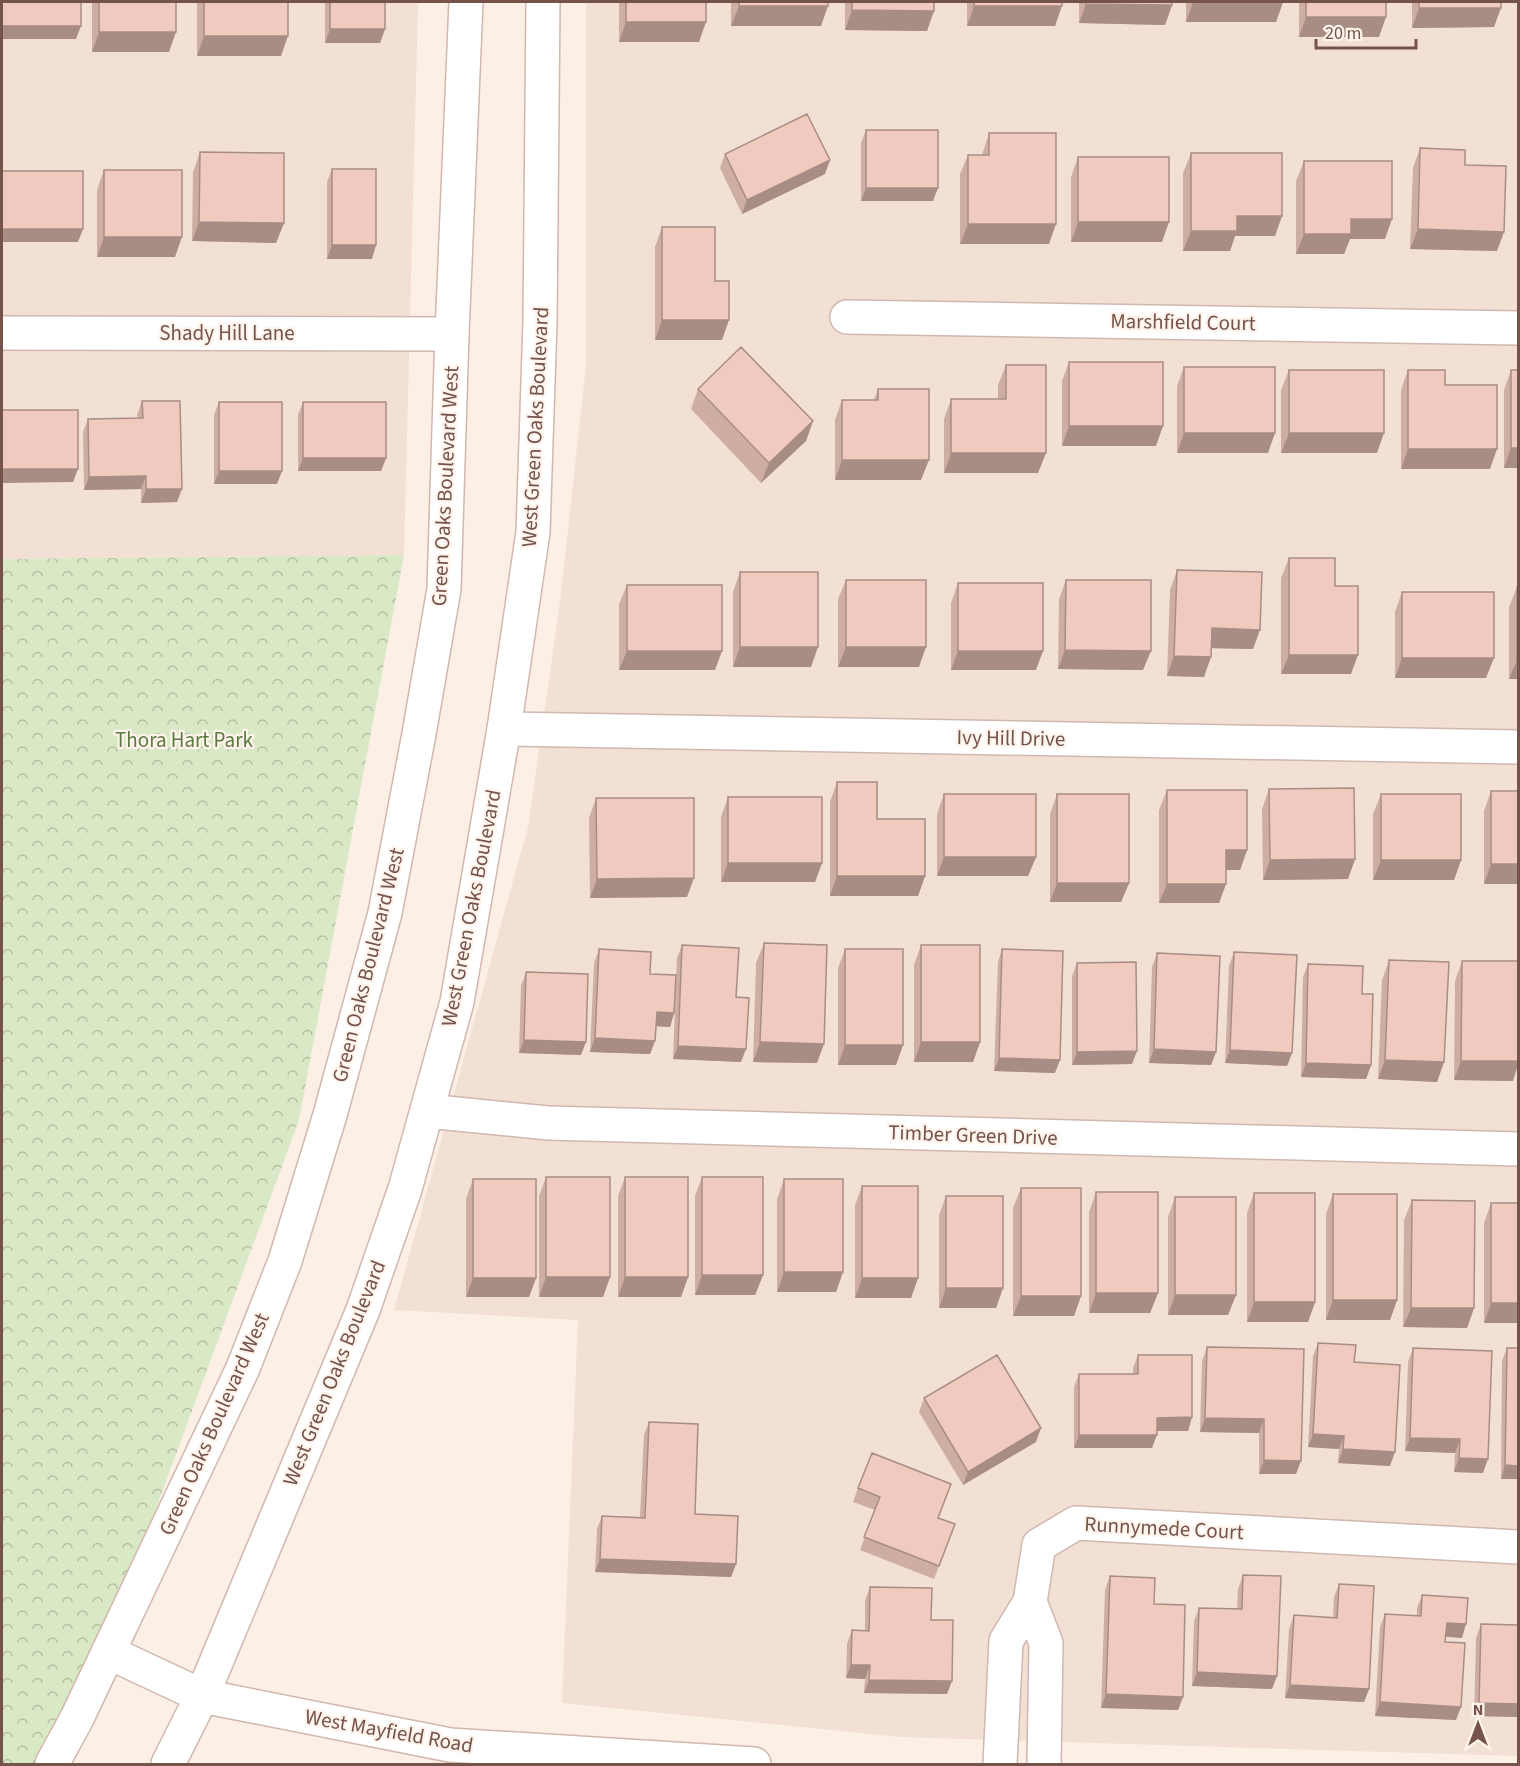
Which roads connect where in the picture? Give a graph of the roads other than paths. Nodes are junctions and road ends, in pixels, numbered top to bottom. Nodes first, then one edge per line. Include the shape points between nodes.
1 (466, 2) edge
2 (543, 2) edge
3 (847, 317) dead end
4 (1518, 328) edge
5 (2, 333) edge
6 (452, 334) junction
7 (504, 729) junction
8 (1518, 747) edge
9 (427, 1111) junction
10 (1518, 1149) edge
11 (1518, 1546) edge
12 (1030, 1602) junction
13 (108, 1652) junction
14 (202, 1696) junction
15 (52, 1764) edge
16 (168, 1764) edge
17 (754, 1764) edge
18 (1000, 1764) edge
19 (1044, 1764) edge

1 - 6 street, Green Oaks Boulevard West
2 - 7 street, West Green Oaks Boulevard via 540,322 532,532
3 - 4 street, Marshfield Court
5 - 6 street, Shady Hill Lane
6 - 13 street, Green Oaks Boulevard West via 444,589 385,914 285,1261 243,1368
7 - 8 street, Ivy Hill Drive
7 - 9 street, West Green Oaks Boulevard via 457,1002
9 - 10 street, Timber Green Drive via 548,1123
9 - 14 street, West Green Oaks Boulevard via 363,1310
11 - 12 street, Runnymede Court via 1076,1523 1039,1545
12 - 18 street via 1006,1641
12 - 19 street via 1046,1643
13 - 14 street, West Mayfield Road
13 - 15 street, Green Oaks Boulevard West
14 - 16 street, West Green Oaks Boulevard
14 - 17 street, West Mayfield Road via 450,1745

